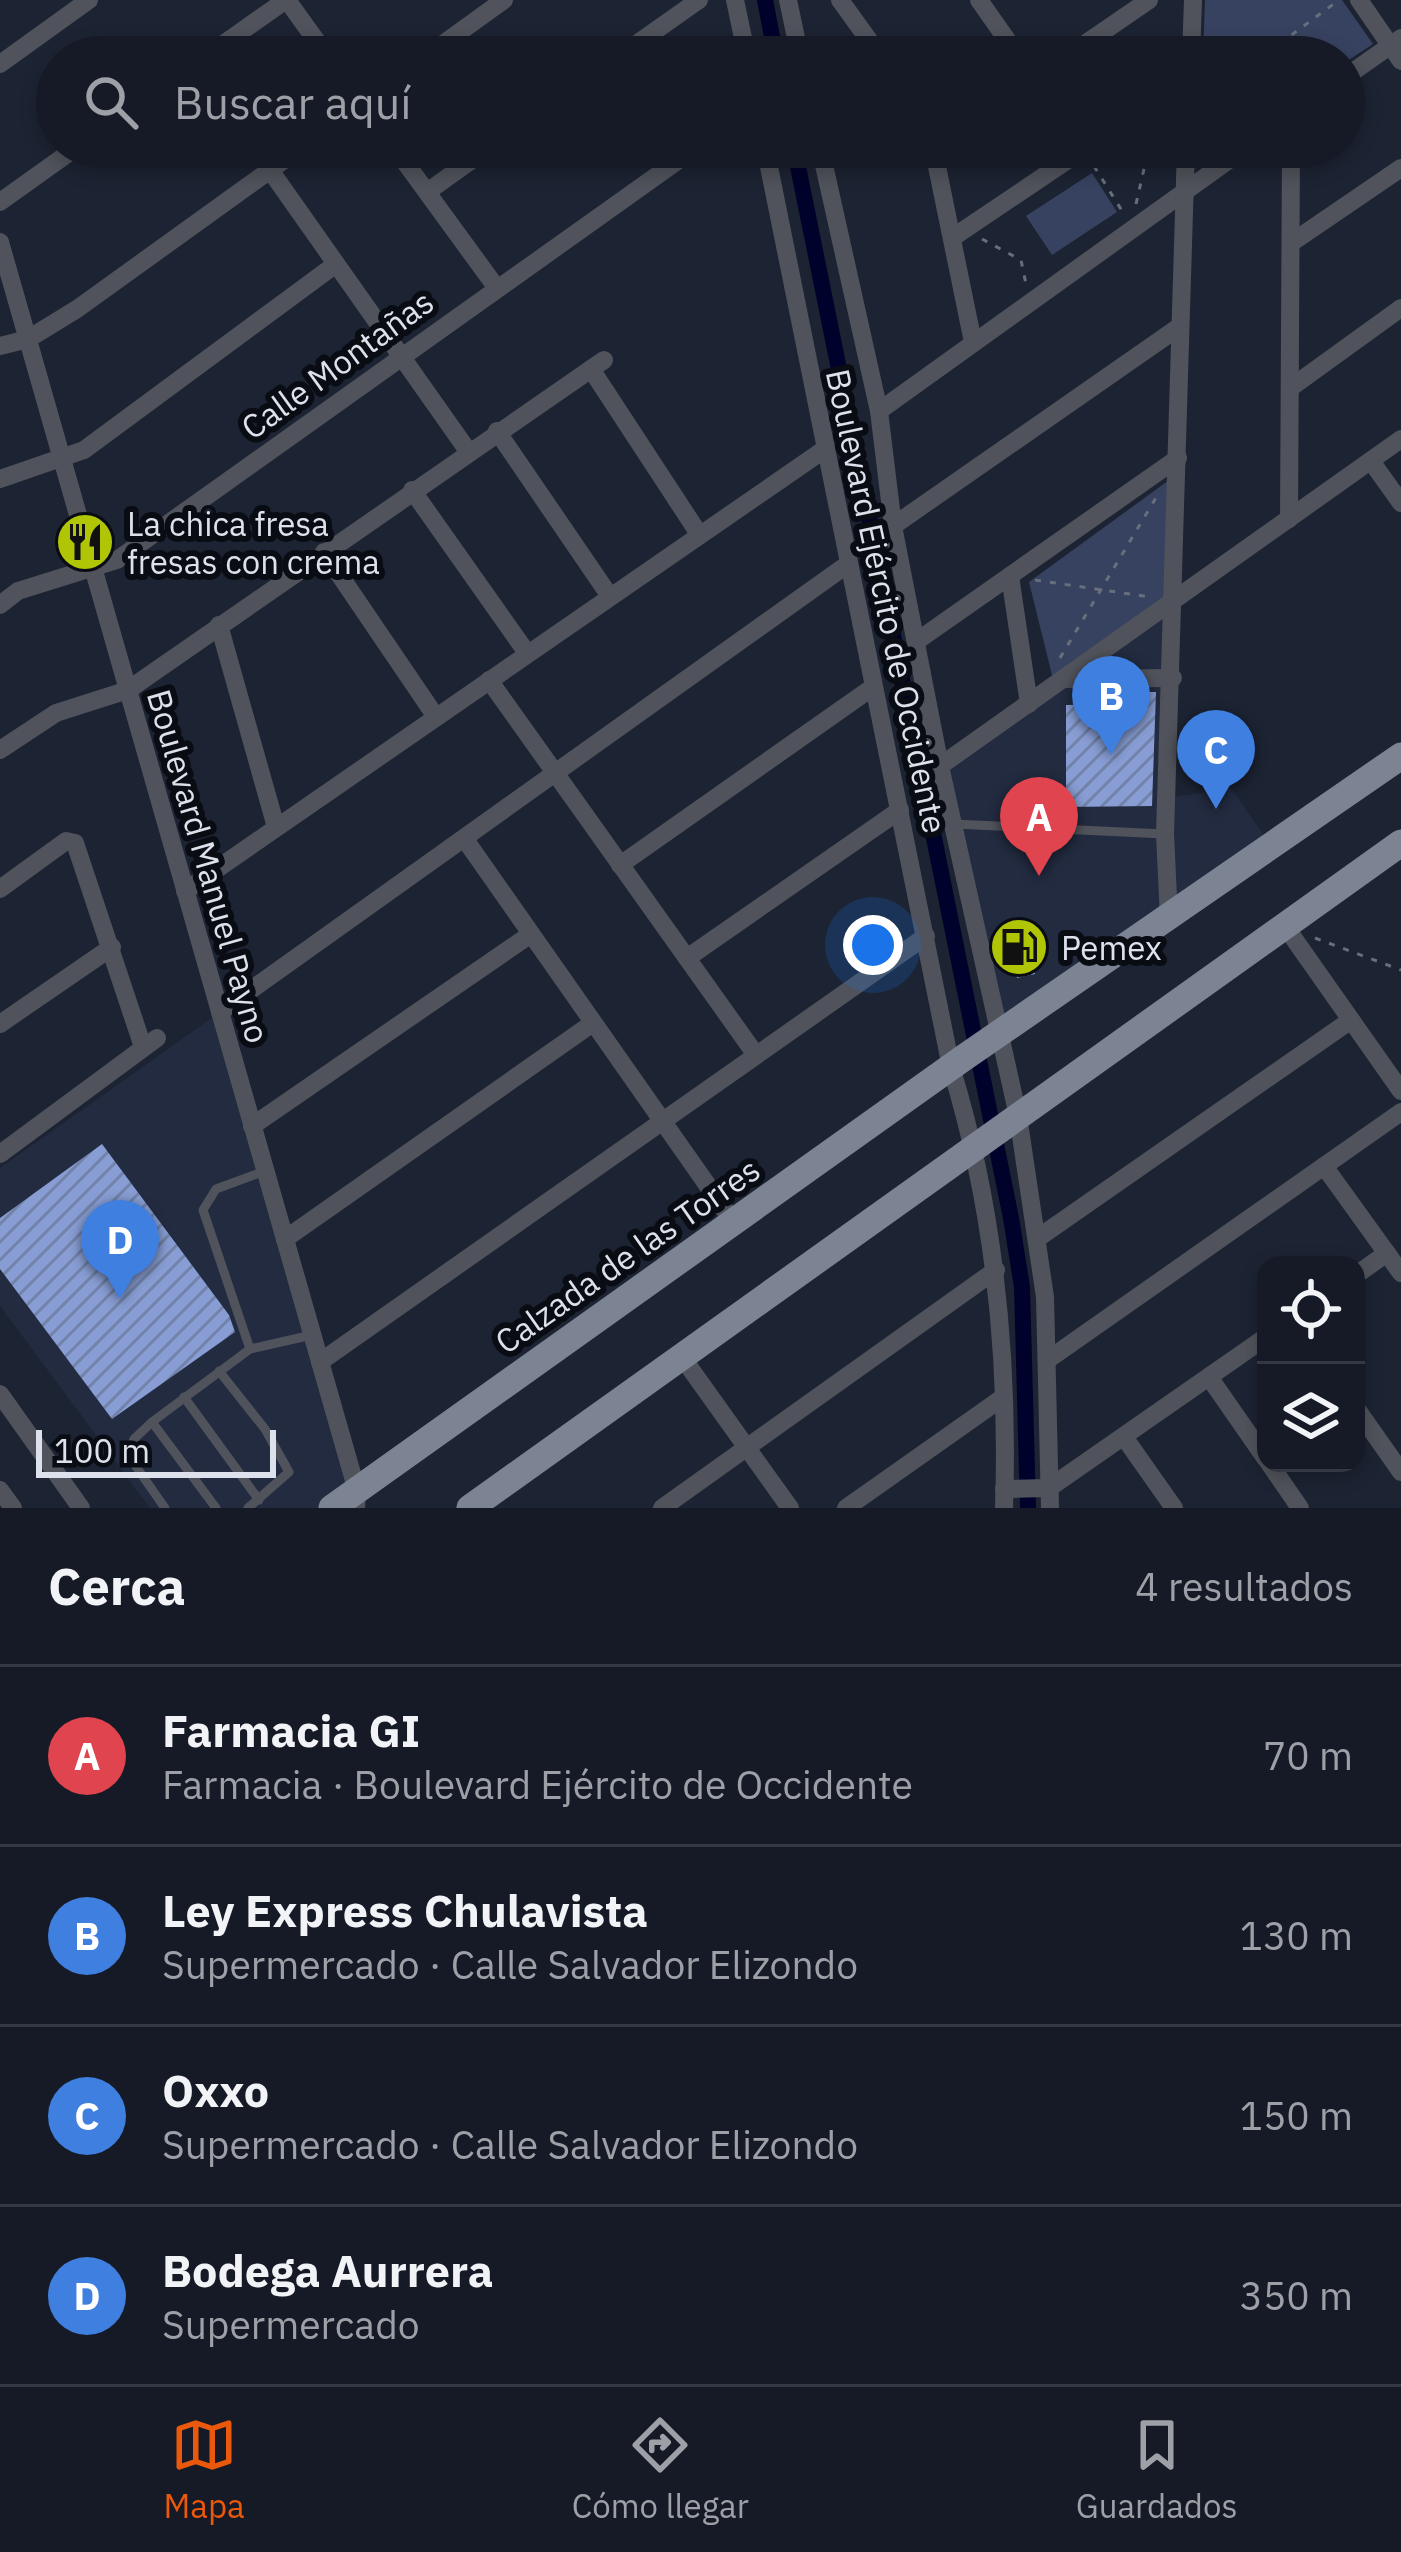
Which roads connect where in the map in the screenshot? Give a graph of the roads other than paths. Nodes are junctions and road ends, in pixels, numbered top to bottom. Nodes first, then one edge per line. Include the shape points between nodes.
1 (88, 0) edge
2 (286, 0) edge
3 (504, 0) edge
4 (699, 0) edge
5 (734, 0) edge
6 (788, 0) edge
7 (840, 0) edge
8 (979, 0) edge
9 (1149, 0) edge
10 (1193, 0) edge
11 (1359, 0) edge
12 (38, 36) edge
13 (235, 36) edge
14 (313, 36) edge
15 (454, 36) edge
16 (648, 36) edge
17 (742, 36) edge
18 (796, 36) edge
19 (866, 36) edge
20 (1004, 36) edge
21 (1097, 36) edge
22 (1191, 36) edge
23 (36, 38) edge
24 (1398, 48) edge
25 (0, 64) edge
26 (1365, 66) edge
27 (48, 168) edge
28 (273, 168) edge
29 (409, 168) edge
30 (461, 168) edge
31 (667, 168) edge
32 (769, 168) edge
33 (825, 168) edge
34 (940, 168) edge
35 (1055, 168) edge
36 (1185, 168) edge
37 (1218, 168) edge
38 (1291, 168) edge
39 (1401, 168) edge
40 (270, 170) junction
41 (427, 192) junction
42 (1184, 192) junction
43 (0, 202) edge
44 (958, 234) junction
45 (0, 243) edge
46 (1291, 243) junction
47 (336, 264) junction
48 (496, 287) junction
49 (1401, 308) edge
50 (1179, 327) junction
51 (28, 340) junction
52 (973, 343) junction
53 (0, 346) edge
54 (400, 355) junction
55 (1293, 386) junction
56 (879, 410) junction
57 (497, 431) junction
58 (1401, 440) edge
59 (824, 449) junction
60 (468, 452) junction
61 (1178, 458) junction
62 (1371, 461) junction
63 (63, 462) junction
64 (0, 479) edge
65 (412, 490) junction
66 (1401, 503) edge
67 (1289, 519) junction
68 (893, 526) junction
69 (699, 534) junction
70 (324, 552) junction
71 (848, 564) junction
72 (93, 569) junction
73 (1010, 576) junction
74 (609, 595) junction
75 (1174, 601) junction
76 (0, 605) edge
77 (219, 625) junction
78 (917, 641) junction
79 (526, 653) junction
80 (1059, 673) junction
81 (1173, 678) junction
82 (489, 680) junction
83 (873, 687) junction
84 (128, 691) junction
85 (1029, 704) junction
86 (436, 717) junction
87 (0, 751) edge
88 (1401, 756) edge
89 (940, 766) junction
90 (555, 773) junction
91 (900, 810) junction
92 (953, 824) junction
93 (277, 827) junction
94 (1165, 834) junction
95 (464, 838) junction
96 (1401, 843) edge
97 (620, 865) junction
98 (0, 889) edge
99 (185, 891) junction
100 (1168, 919) junction
101 (1285, 926) junction
102 (531, 934) junction
103 (926, 936) junction
104 (112, 947) junction
105 (687, 958) junction
106 (220, 1012) junction
107 (1351, 1020) junction
108 (593, 1023) junction
109 (0, 1024) edge
110 (974, 1051) junction
111 (756, 1055) junction
112 (1401, 1091) edge
113 (1401, 1112) edge
114 (662, 1121) junction
115 (252, 1126) junction
116 (995, 1132) junction
117 (0, 1154) edge
118 (1324, 1166) junction
119 (266, 1172) junction
120 (734, 1223) junction
121 (1038, 1238) junction
122 (285, 1239) junction
123 (1387, 1253) junction
124 (1365, 1269) edge
125 (996, 1270) junction
126 (1401, 1273) edge
127 (312, 1335) junction
128 (1257, 1343) edge
129 (250, 1349) junction
130 (682, 1357) junction
131 (1049, 1359) junction
132 (320, 1362) junction
133 (219, 1371) junction
134 (1209, 1377) junction
135 (0, 1394) edge
136 (184, 1397) junction
137 (1002, 1398) junction
138 (1365, 1421) edge
139 (152, 1422) junction
140 (1124, 1437) junction
141 (1257, 1447) edge
142 (745, 1448) junction
143 (1275, 1472) edge
144 (1401, 1472) edge
145 (0, 1490) edge
146 (1008, 1495) edge
147 (1047, 1495) edge
148 (356, 1499) edge
149 (259, 1500) junction
150 (849, 1506) edge
151 (13, 1508) edge
152 (81, 1508) edge
153 (166, 1508) edge
154 (216, 1508) edge
155 (248, 1508) edge
156 (332, 1508) edge
157 (470, 1508) edge
158 (662, 1508) edge
159 (790, 1508) edge
160 (874, 1508) edge
161 (1174, 1508) edge
162 (1300, 1508) edge

1 - 12 street
2 - 13 street
2 - 14 street
3 - 15 street
4 - 16 street
5 - 17 street
6 - 18 street
7 - 19 street
8 - 20 street
9 - 21 street
10 - 22 street
11 - 24 street
23 - 25 street
24 - 26 street
27 - 43 street
28 - 40 street
29 - 41 street
30 - 41 street
31 - 48 street, Calle Montañas
32 - 59 street, Boulevard Ejército de Occidente
33 - 56 street, Boulevard Ejército de Occidente
34 - 44 street
35 - 44 street
36 - 42 street
37 - 42 street
38 - 46 street
39 - 46 street
40 - 47 street
40 - 51 street
41 - 48 street
42 - 50 street
42 - 52 street
44 - 52 street
45 - 51 street, Boulevard Manuel Payno
46 - 55 street
47 - 54 street
47 - 63 street
48 - 54 street, Calle Montañas
49 - 55 street
50 - 61 street
50 - 68 street
51 - 53 street
51 - 63 street, Boulevard Manuel Payno
52 - 56 street
54 - 60 street
54 - 72 street, Calle Montañas via 117,560
55 - 67 street
56 - 68 street, Boulevard Ejército de Occidente
57 - 60 street
57 - 69 street via 597,364
57 - 74 street
58 - 62 street
59 - 69 street
59 - 71 street, Boulevard Ejército de Occidente
60 - 65 street
61 - 73 street
61 - 75 street
62 - 66 street
62 - 67 street
63 - 64 street
63 - 72 street, Boulevard Manuel Payno
65 - 70 street
65 - 79 street
67 - 75 street
68 - 78 street, Boulevard Ejército de Occidente
69 - 74 street
70 - 77 street
70 - 86 street
71 - 83 street, Boulevard Ejército de Occidente
71 - 90 street
72 - 76 street, Calle Montañas via 18,591
72 - 84 street, Boulevard Manuel Payno
73 - 78 street
73 - 85 street
74 - 79 street
75 - 80 street
75 - 81 street
77 - 84 street
77 - 93 street
78 - 89 street, Boulevard Ejército de Occidente
79 - 82 street
80 - 81 street
80 - 85 street
81 - 94 street
82 - 86 street
82 - 90 street
83 - 91 street, Boulevard Ejército de Occidente
83 - 97 street
84 - 87 street via 56,713
84 - 99 street, Boulevard Manuel Payno
85 - 89 street
86 - 93 street
88 - 100 main road, Calzada de las Torres
89 - 92 street, Boulevard Ejército de Occidente
90 - 95 street
90 - 97 street
91 - 103 street, Boulevard Ejército de Occidente
91 - 105 street
92 - 94 lane
92 - 110 street, Boulevard Ejército de Occidente
93 - 99 street
94 - 100 street
95 - 102 street
95 - 106 street
96 - 101 main road
97 - 105 street
98 - 104 street via 66,841 75,843
99 - 106 street, Boulevard Manuel Payno
100 - 110 main road, Calzada de las Torres
101 - 107 street
101 - 116 main road
102 - 108 street
102 - 115 street
103 - 110 street, Boulevard Ejército de Occidente
103 - 111 street
104 - 109 street
104 - 117 street via 150,1042
105 - 111 street
106 - 115 street, Boulevard Manuel Payno
107 - 112 street
107 - 121 street
108 - 114 street
108 - 122 street
110 - 116 street
110 - 116 street
110 - 120 main road, Calzada de las Torres
111 - 114 street
113 - 118 street
114 - 120 street
114 - 132 street
115 - 119 street, Boulevard Manuel Payno
116 - 121 street
116 - 125 street
116 - 130 main road
118 - 123 street
118 - 131 street
119 - 122 street, Boulevard Manuel Payno
119 - 129 lane via 216,1189 203,1210
120 - 148 main road, Calzada de las Torres
121 - 131 street
122 - 127 street, Boulevard Manuel Payno
123 - 124 street
123 - 126 street
125 - 137 street
125 - 142 street
127 - 129 lane
127 - 132 street, Boulevard Manuel Payno
128 - 134 street
129 - 133 lane
130 - 142 street
130 - 157 main road
131 - 147 street
132 - 148 street, Boulevard Manuel Payno
133 - 136 lane
133 - 149 lane via 289,1472
134 - 140 street
134 - 141 street
135 - 152 street
136 - 139 lane
136 - 149 lane
137 - 146 street
137 - 150 street
138 - 144 street
139 - 153 lane via 128,1455
139 - 154 lane
140 - 147 street
140 - 161 street
142 - 158 street
142 - 159 street
143 - 162 street
145 - 151 street
146 - 147 street
148 - 156 main road, Calzada de las Torres
149 - 155 lane
150 - 160 street

